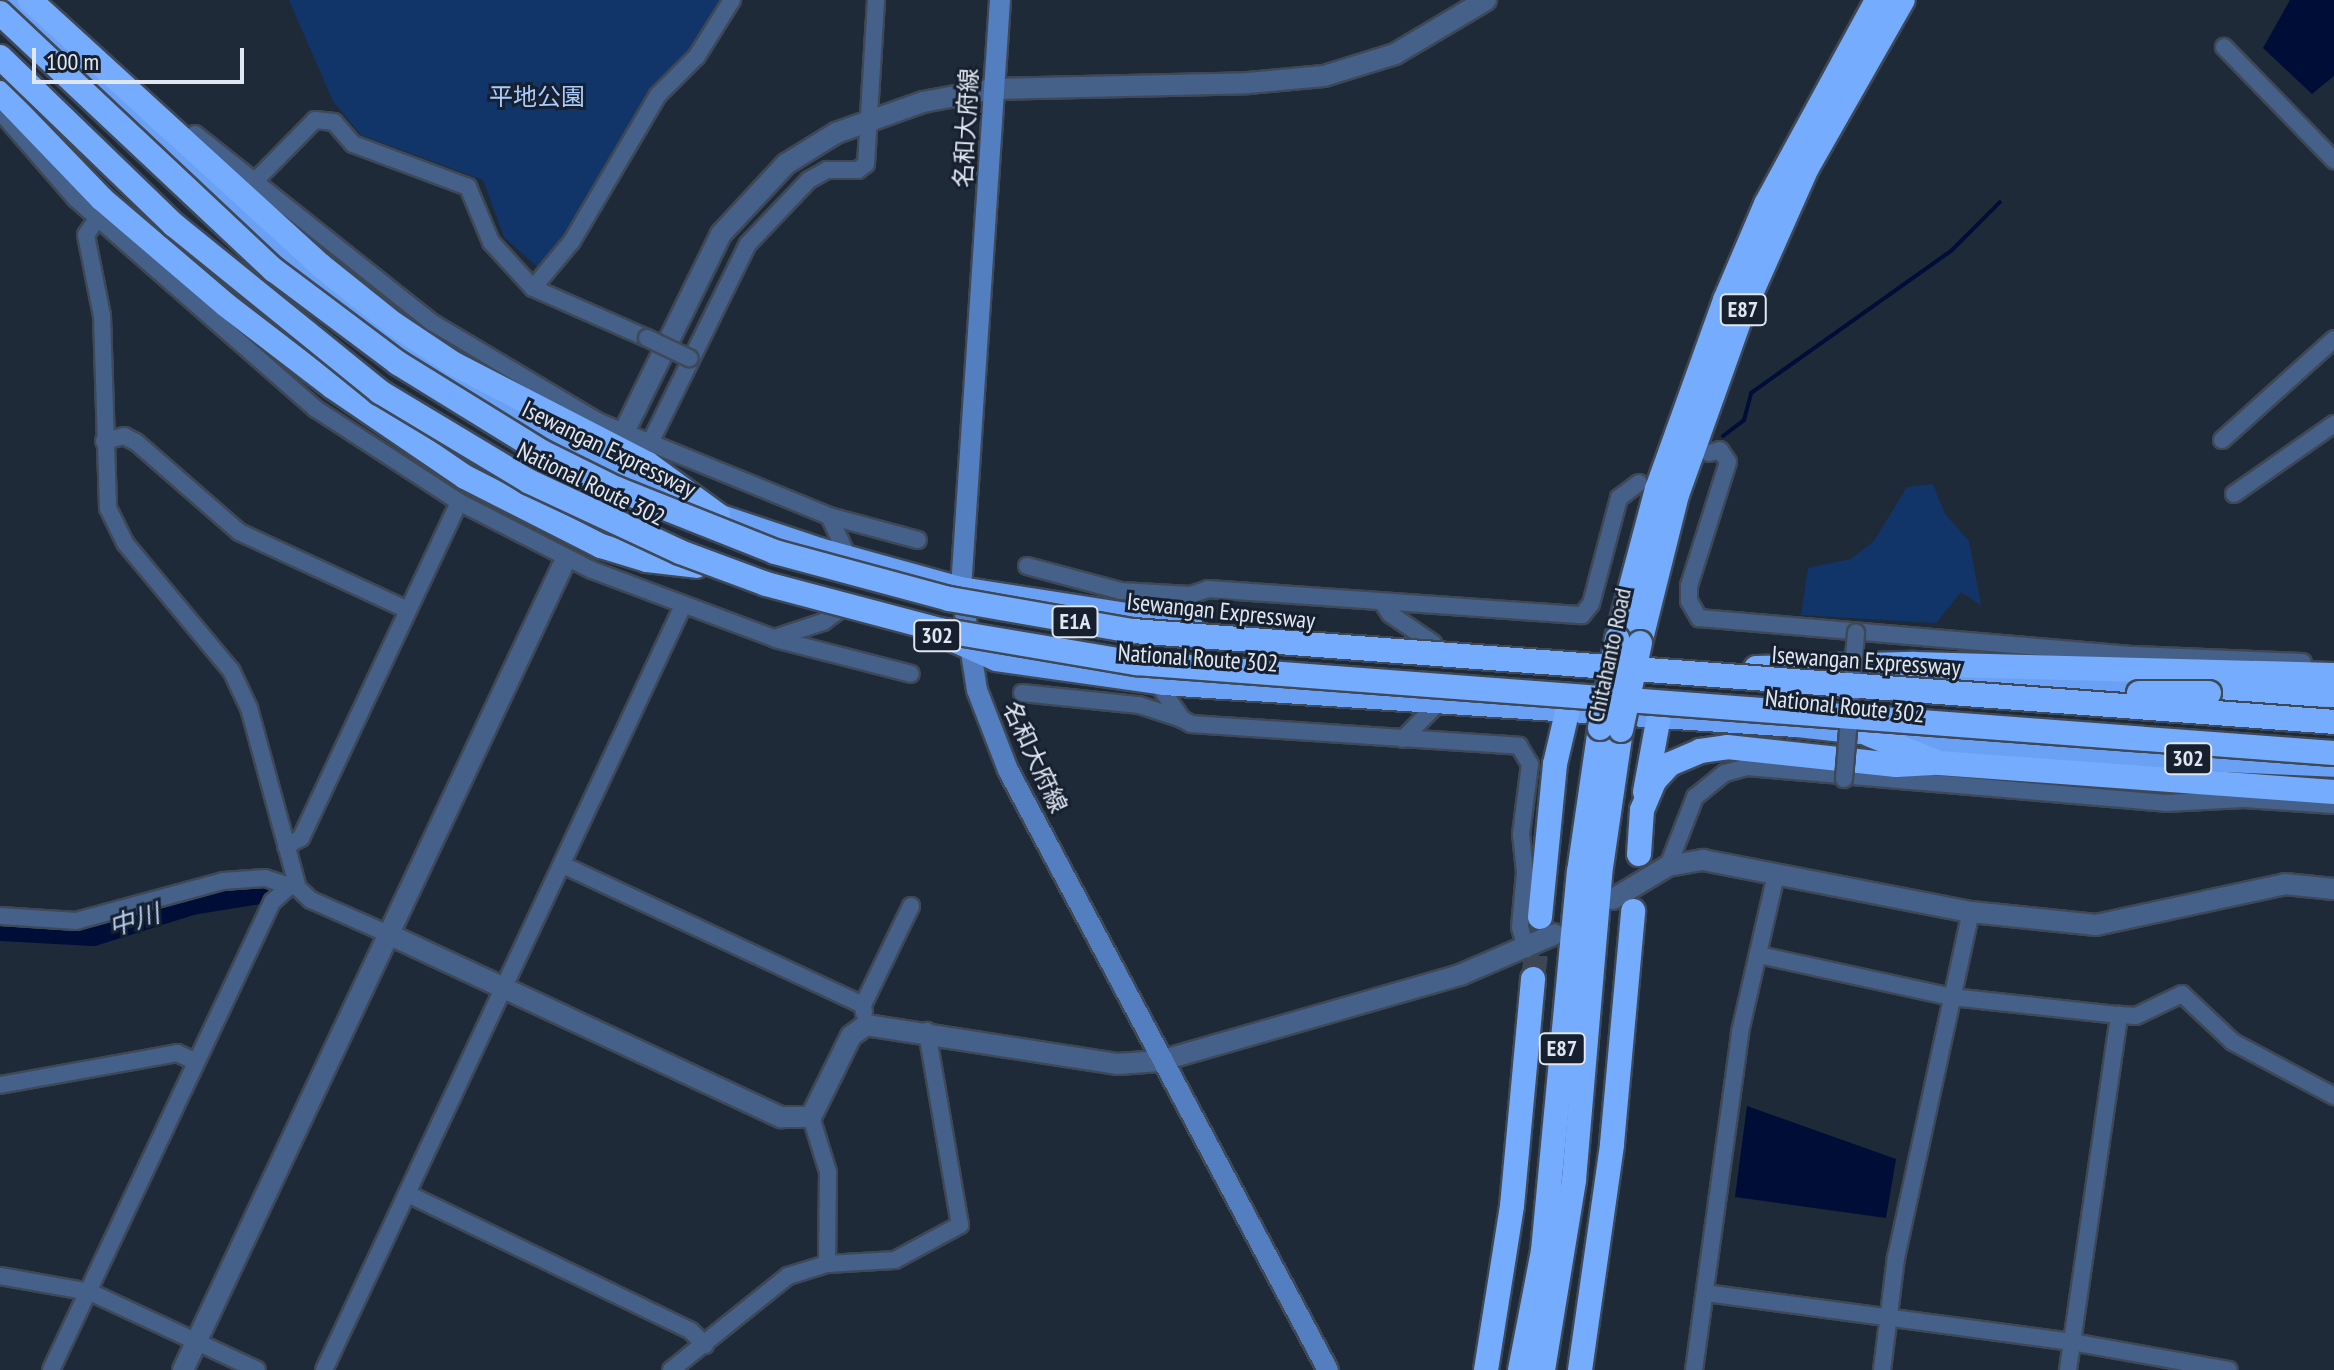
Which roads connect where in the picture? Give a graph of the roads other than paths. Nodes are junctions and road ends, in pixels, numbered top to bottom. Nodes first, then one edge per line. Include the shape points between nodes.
1 (13, 0) edge
2 (30, 0) edge
3 (40, 0) edge
4 (732, 0) edge
5 (876, 0) edge
6 (1000, 0) edge
7 (1486, 0) edge
8 (1877, 0) edge
9 (1903, 0) edge
10 (0, 13) edge
11 (2224, 47) dead end
12 (0, 57) edge
13 (0, 65) edge
14 (993, 89) junction
15 (0, 93) edge
16 (0, 111) edge
17 (872, 117) junction
18 (2334, 160) edge
19 (253, 183) junction
20 (97, 219) junction
21 (533, 288) junction
22 (2334, 339) edge
23 (689, 358) junction
24 (628, 424) dead end
25 (2334, 424) edge
26 (2222, 440) dead end
27 (104, 441) junction
28 (650, 443) junction
29 (1709, 453) dead end
30 (1639, 483) dead end
31 (2234, 494) dead end
32 (459, 502) junction
33 (718, 515) junction
34 (829, 516) junction
35 (918, 540) dead end
36 (848, 557) junction
37 (697, 566) junction
38 (1027, 566) dead end
39 (562, 567) tunnel mouth
40 (961, 588) junction
41 (1190, 595) junction
42 (1382, 602) junction
43 (682, 608) junction
44 (408, 610) junction
45 (838, 611) junction
46 (1166, 622) junction
47 (1856, 632) junction
48 (774, 638) junction
49 (1629, 641) junction
50 (1433, 643) junction
51 (970, 644) junction
52 (1579, 657) junction
53 (2303, 662) dead end
54 (1668, 663) junction
55 (1756, 668) junction
56 (911, 674) dead end
57 (2334, 675) edge
58 (1157, 683) junction
59 (1884, 690) junction
60 (1022, 693) dead end
61 (2334, 695) edge
62 (1441, 700) junction
63 (2334, 704) edge
64 (1568, 708) junction
65 (1659, 716) junction
66 (1182, 719) junction
67 (2334, 722) edge
68 (1611, 729) junction
69 (2027, 731) junction
70 (1870, 735) junction
71 (1403, 739) junction
72 (2334, 753) edge
73 (1939, 763) junction
74 (2334, 768) edge
75 (1844, 779) junction
76 (2334, 792) edge
77 (2334, 805) edge
78 (1642, 810) junction
79 (286, 846) junction
80 (1639, 854) dead end
81 (563, 865) junction
82 (1668, 866) junction
83 (1776, 875) junction
84 (291, 883) junction
85 (2334, 889) edge
86 (1623, 905) joint
87 (911, 906) dead end
88 (1971, 912) junction
89 (0, 916) edge
90 (1548, 926) joint
91 (388, 934) junction
92 (1526, 949) junction
93 (1759, 955) junction
94 (1533, 979) tunnel mouth
95 (504, 990) junction
96 (1952, 997) junction
97 (865, 1015) junction
98 (2119, 1015) junction
99 (927, 1031) junction
100 (1160, 1061) junction
101 (196, 1062) junction
102 (0, 1085) edge
103 (2334, 1096) edge
104 (811, 1117) junction
105 (408, 1194) junction
106 (827, 1264) junction
107 (0, 1276) edge
108 (90, 1292) junction
109 (1705, 1293) junction
110 (1890, 1319) junction
111 (197, 1342) junction
112 (2072, 1342) junction
113 (705, 1345) junction
114 (51, 1370) edge
115 (183, 1370) edge
116 (257, 1370) edge
117 (324, 1370) edge
118 (671, 1370) edge
119 (1328, 1370) edge
120 (1486, 1370) edge
121 (1520, 1370) edge
122 (1543, 1370) edge
123 (1580, 1370) edge
124 (1694, 1370) edge
125 (1882, 1370) edge
126 (2068, 1370) edge
127 (2229, 1370) edge

1 - 33 highway, National Route 302 / 302 via 157,144 354,310 444,377 534,430
2 - 33 highway via 369,305 454,364 648,464
3 - 19 street
4 - 21 street via 697,56 658,95 572,241
5 - 17 street
6 - 14 main road, 名和大府線
7 - 14 street via 1395,54 1304,79
8 - 49 highway, Chitahanto Road / E87 via 1766,204 1725,300 1657,489
9 - 49 highway, Chitahanto Road / E87 via 1807,168 1741,316
10 - 59 highway, Isewangan Expressway / E1A, bridge via 274,270 398,363 542,452 630,495 775,552 949,599 1133,631
11 - 18 street
12 - 69 highway, E1A, bridge via 174,225 380,392 528,481 680,552 766,584 940,630 1136,663
13 - 37 highway, National Route 302 / 302 via 185,239 374,392 509,473
14 - 17 street
14 - 40 main road, 名和大府線 via 982,325
15 - 37 highway via 102,199 226,305 333,387 465,477 601,546 647,560
16 - 20 street
17 - 23 street via 866,164 858,170 822,172 770,217 735,264
17 - 24 street via 786,164 721,234
19 - 21 street via 315,120 334,122 353,144 468,187 491,242
19 - 28 street via 433,323 599,422
20 - 27 street via 86,235 102,316
20 - 32 street via 316,409
21 - 23 street, bridge
22 - 26 street
23 - 28 street
25 - 31 street
27 - 44 street via 124,436 136,442 239,532
27 - 79 street via 108,508 125,543 231,670 249,708
28 - 34 street
29 - 47 street via 1720,450 1728,462 1689,586 1689,601 1699,618
30 - 42 street via 1619,498 1591,604 1582,615
32 - 43 street via 592,570
32 - 44 street
33 - 36 highway, National Route 302 / 302
34 - 35 street
34 - 36 street
36 - 40 highway, National Route 302 / 302
37 - 45 highway, National Route 302 / 302
38 - 41 street via 1121,591
39 - 91 street
40 - 46 highway, National Route 302 / 302
40 - 51 main road, 名和大府線
41 - 42 street via 1208,589
41 - 46 street
42 - 50 street via 1390,614
43 - 48 street
43 - 81 street
44 - 79 street via 301,838
45 - 48 street via 823,622
45 - 51 highway, National Route 302 / 302
46 - 50 highway, National Route 302 / 302
47 - 53 street via 2134,655
47 - 75 street, bridge
48 - 56 street
49 - 68 highway, Chitahanto Road / E87, bridge
50 - 52 highway, National Route 302 / 302
51 - 58 highway, National Route 302 / 302 via 996,660
51 - 100 main road, 名和大府線 via 989,731
52 - 54 highway, National Route 302 / 302
52 - 64 highway
54 - 55 highway, National Route 302 / 302
54 - 65 highway
55 - 57 highway via 1863,664
55 - 63 highway, National Route 302 / 302
58 - 62 highway, National Route 302 / 302
58 - 66 street
59 - 61 highway, bridge
59 - 67 highway, Isewangan Expressway / E1A, bridge
60 - 66 street via 1139,705
62 - 64 highway, National Route 302 / 302
62 - 71 street
64 - 65 highway, National Route 302 / 302
64 - 90 highway via 1555,764
65 - 70 highway, National Route 302 / 302
65 - 78 highway
66 - 71 street
68 - 121 highway, Chitahanto Road / E87 via 1579,872 1543,1251
68 - 122 highway, Chitahanto Road / E87 via 1574,1180
69 - 72 highway, E1A, bridge
69 - 74 highway, bridge
70 - 73 highway
70 - 74 highway, National Route 302 / 302 via 2041,753
71 - 92 street via 1519,746 1525,751 1530,777 1521,834 1525,873 1520,927
73 - 76 highway
73 - 78 highway via 1896,765 1727,747 1700,751 1670,764 1655,780
75 - 77 street via 2165,803 2244,799
75 - 82 street via 1765,766 1725,773 1695,797
78 - 80 highway
79 - 84 street
81 - 95 street
81 - 97 street
82 - 83 street via 1703,860
82 - 86 street
83 - 88 street
83 - 93 street
84 - 89 street via 265,878 223,881 76,921
84 - 91 street via 311,900
84 - 101 street via 272,902
85 - 88 street via 2285,884 2096,925
86 - 123 highway via 1607,1186
87 - 97 street
88 - 96 street
90 - 92 street
91 - 95 street
91 - 111 street
92 - 100 street via 1460,975
93 - 96 street
93 - 109 street via 1740,1032
94 - 120 highway via 1512,1206
95 - 104 street via 781,1117
95 - 105 street
96 - 98 street
96 - 110 street via 1896,1258
97 - 99 street
97 - 104 street
98 - 103 street via 2136,1016 2182,994 2233,1042
98 - 112 street
99 - 100 street via 1118,1064
99 - 106 street via 960,1225 895,1260
100 - 119 main road, 名和大府線
101 - 102 street via 177,1053
101 - 108 street
104 - 106 street via 828,1172
105 - 113 street via 691,1331
105 - 117 street
106 - 113 street via 788,1276 766,1290
107 - 108 street
108 - 111 street
108 - 114 street
109 - 110 street
109 - 124 street
110 - 112 street
110 - 125 street
111 - 115 street
111 - 116 street
112 - 126 street
112 - 127 street
113 - 118 street

